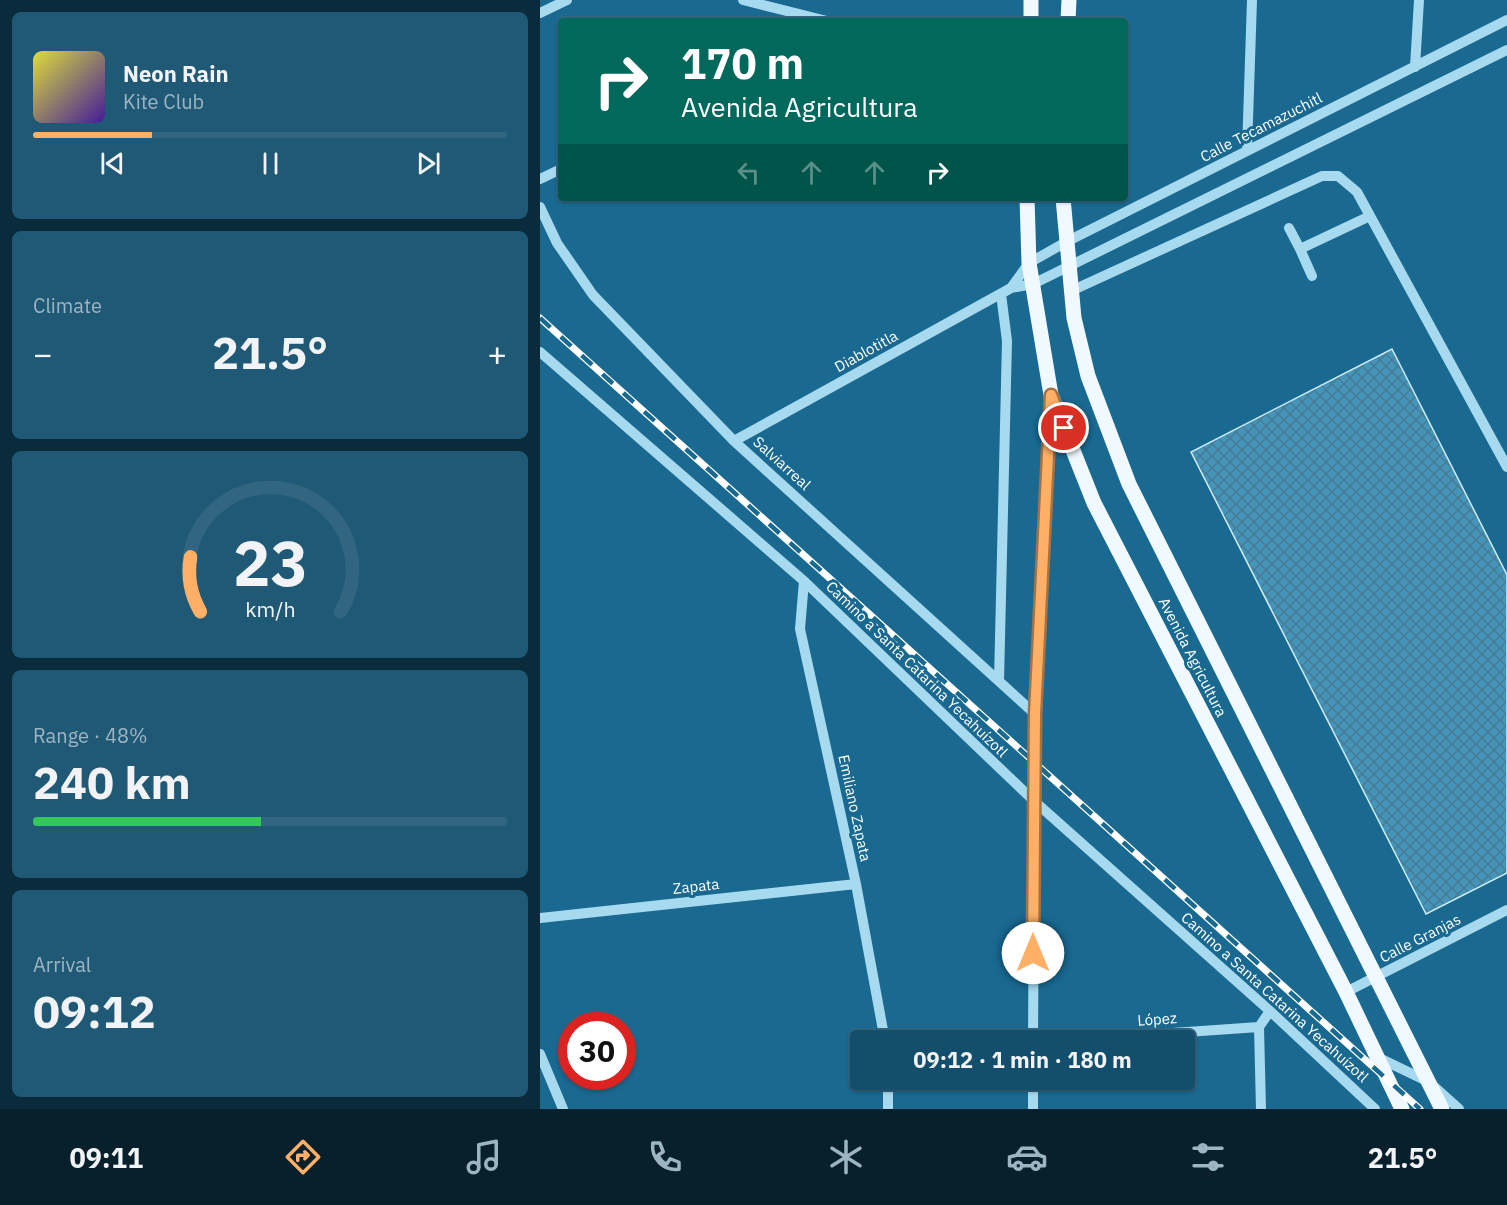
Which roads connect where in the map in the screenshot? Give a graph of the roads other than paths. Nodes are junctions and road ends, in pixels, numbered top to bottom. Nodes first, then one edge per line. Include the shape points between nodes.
1 (567, 0) edge
2 (743, 0) edge
3 (1031, 0) edge
4 (1069, 0) edge
5 (1252, 0) edge
6 (1419, 0) edge
7 (540, 13) edge
8 (814, 18) edge
9 (1031, 18) edge
10 (1068, 18) edge
11 (1507, 21) edge
12 (1507, 50) edge
13 (1415, 67) junction
14 (1247, 150) junction
15 (558, 170) edge
16 (540, 179) edge
17 (1027, 201) edge
18 (1063, 201) edge
19 (540, 207) edge
20 (1370, 216) junction
21 (1289, 228) dead end
22 (1066, 242) junction
23 (1300, 249) junction
24 (1029, 263) junction
25 (1068, 266) junction
26 (1312, 276) dead end
27 (1033, 284) junction
28 (1006, 291) junction
29 (1071, 291) junction
30 (540, 352) edge
31 (1051, 395) junction
32 (734, 441) junction
33 (1507, 467) edge
34 (804, 581) junction
35 (999, 681) junction
36 (1035, 714) junction
37 (1033, 800) junction
38 (856, 884) junction
39 (1507, 910) edge
40 (540, 918) edge
41 (1378, 976) junction
42 (1346, 992) junction
43 (1270, 1011) junction
44 (1259, 1027) junction
45 (883, 1030) edge
46 (1033, 1030) edge
47 (1195, 1031) edge
48 (540, 1054) edge
49 (1376, 1057) junction
50 (1429, 1082) junction
51 (888, 1090) edge
52 (1033, 1090) edge
53 (563, 1109) edge
54 (888, 1109) edge
55 (1033, 1109) edge
56 (1261, 1109) edge
57 (1375, 1109) edge
58 (1402, 1109) edge
59 (1442, 1109) edge
60 (1459, 1109) edge

1 - 7 street
2 - 8 street
3 - 9 main road
4 - 10 main road
5 - 14 street
6 - 13 street
11 - 13 street, Calle Tecamazuchitl
12 - 25 street
13 - 14 street, Calle Tecamazuchitl
14 - 22 street, Calle Tecamazuchitl
15 - 16 street
17 - 24 main road, Avenida Agricultura
18 - 22 main road, Avenida Agricultura
19 - 32 street, Salviarreal via 557,243 593,295
20 - 23 street
20 - 29 street via 1357,192 1338,177 1322,176
20 - 33 street
21 - 23 street
22 - 24 street, Calle Tecamazuchitl
22 - 25 main road, Avenida Agricultura
23 - 26 street
24 - 27 main road, Avenida Agricultura
24 - 28 street, Diablotitla
25 - 27 street
25 - 29 main road, Avenida Agricultura
27 - 28 street, Diablotitla
27 - 31 main road, Avenida Agricultura
28 - 32 street, Diablotitla
28 - 35 street
29 - 41 main road, Avenida Agricultura via 1088,376 1129,484
30 - 34 street, Camino a Santa Catarina Yecahuízotl
31 - 36 street
31 - 42 main road, Avenida Agricultura via 1094,503
32 - 35 street, Salviarreal
34 - 37 street, Camino a Santa Catarina Yecahuízotl
34 - 38 street, Emiliano Zapata via 800,628
35 - 36 street, Salviarreal
36 - 37 street
37 - 43 street, Camino a Santa Catarina Yecahuízotl
37 - 46 street
38 - 40 street, Zapata
38 - 45 street, Emiliano Zapata
39 - 41 street, Calle Granjas
41 - 42 street, Calle Granjas
41 - 50 main road, Avenida Agricultura
42 - 49 main road, Avenida Agricultura
43 - 44 street
43 - 57 street, Camino a Santa Catarina Yecahuízotl
44 - 47 street, López
44 - 56 street
48 - 53 street
49 - 50 street
49 - 58 main road, Avenida Agricultura
50 - 59 main road, Avenida Agricultura
50 - 60 street
51 - 54 street
52 - 55 street

